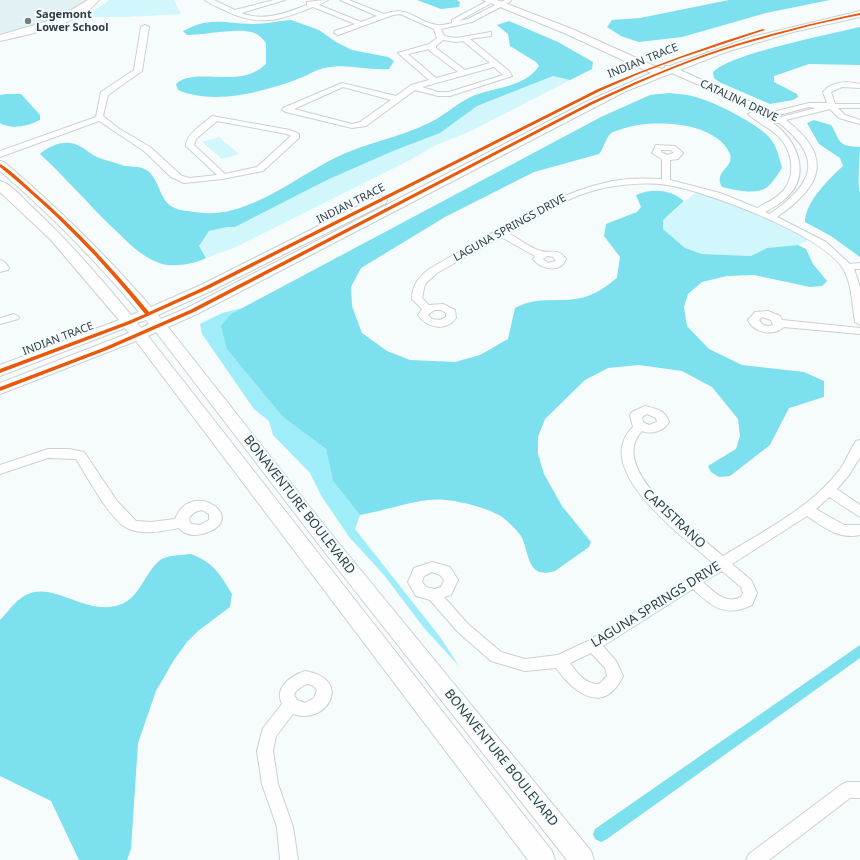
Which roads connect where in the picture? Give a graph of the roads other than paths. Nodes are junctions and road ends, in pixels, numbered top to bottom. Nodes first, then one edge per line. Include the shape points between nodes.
1 (94, 0) edge
2 (208, 0) edge
3 (282, 0) edge
4 (302, 0) edge
5 (325, 0) edge
6 (343, 0) edge
7 (498, 1) edge
8 (313, 5) junction
9 (860, 9) edge
10 (236, 12) junction
11 (860, 14) edge
12 (383, 16) junction
13 (463, 16) junction
14 (474, 19) junction
15 (360, 24) junction
16 (145, 27) dead end
17 (437, 28) junction
18 (338, 33) dead end
19 (488, 34) dead end
20 (0, 38) edge
21 (441, 38) junction
22 (464, 38) junction
23 (432, 46) junction
24 (495, 64) junction
25 (659, 68) junction
26 (464, 73) junction
27 (435, 81) junction
28 (860, 86) edge
29 (414, 87) junction
30 (398, 99) junction
31 (832, 106) junction
32 (860, 106) edge
33 (101, 118) junction
34 (766, 118) junction
35 (780, 119) junction
36 (860, 122) edge
37 (86, 123) junction
38 (0, 146) edge
39 (0, 154) edge
40 (666, 158) dead end
41 (796, 164) junction
42 (0, 165) edge
43 (814, 165) junction
44 (221, 176) junction
45 (666, 181) junction
46 (791, 183) junction
47 (0, 185) edge
48 (780, 198) junction
49 (791, 203) junction
50 (757, 212) junction
51 (770, 218) junction
52 (501, 233) junction
53 (540, 255) dead end
54 (0, 263) edge
55 (860, 266) edge
56 (847, 267) junction
57 (0, 269) edge
58 (428, 309) dead end
59 (14, 316) dead end
60 (153, 320) junction
61 (0, 321) edge
62 (860, 322) edge
63 (780, 323) dead end
64 (133, 328) junction
65 (860, 331) edge
66 (0, 371) edge
67 (0, 389) edge
68 (640, 426) dead end
69 (860, 444) edge
70 (0, 470) edge
71 (829, 490) junction
72 (807, 510) junction
73 (860, 512) edge
74 (182, 523) dead end
75 (860, 530) edge
76 (723, 564) junction
77 (694, 582) junction
78 (434, 595) dead end
79 (593, 644) junction
80 (560, 662) junction
81 (291, 704) dead end
82 (860, 790) edge
83 (289, 860) edge
84 (543, 860) edge
85 (582, 860) edge
86 (755, 860) edge

1 - 20 main road via 63,19
2 - 10 street
3 - 10 street
4 - 8 street
5 - 8 street
6 - 12 street
7 - 13 street
7 - 14 street
7 - 25 main road
8 - 10 street via 258,20
8 - 15 street
9 - 25 main road, INDIAN TRACE via 722,42
11 - 25 main road, INDIAN TRACE via 774,34
12 - 15 street
12 - 17 street via 401,12
13 - 14 street
13 - 17 street
14 - 17 street
15 - 18 street
16 - 33 street via 138,70 104,94 99,114
17 - 21 street
19 - 22 street
21 - 22 street
21 - 23 street
22 - 24 street
23 - 26 street
23 - 27 street via 402,53
24 - 26 street
24 - 29 street via 508,76 450,94 438,94
25 - 34 street, CATALINA DRIVE
25 - 60 main road, INDIAN TRACE via 236,289
26 - 27 street
27 - 29 street
28 - 31 street via 848,84 830,88 827,92
29 - 30 street
30 - 30 street via 342,86 286,110 352,126 363,124
31 - 32 street
31 - 34 street via 809,105
31 - 35 street
31 - 36 street via 837,114 845,119
33 - 37 street
33 - 44 street via 146,149 180,178 187,181
34 - 35 street, CATALINA DRIVE
34 - 41 street, CATALINA DRIVE via 794,150
35 - 43 street, CATALINA DRIVE via 803,140 811,152
37 - 38 street via 56,128
37 - 39 street
40 - 45 street
41 - 43 street
41 - 46 street
42 - 60 main road, BONAVENTURE BOULEVARD via 23,183 91,249
43 - 49 street via 809,183
44 - 44 street via 260,169 296,136 290,132 215,118 192,137 190,146 221,173
45 - 50 street, LAGUNA SPRINGS DRIVE via 713,193
45 - 52 street, LAGUNA SPRINGS DRIVE via 616,182 594,187 554,202
46 - 48 street
46 - 50 street
47 - 64 main road, BONAVENTURE BOULEVARD via 72,255
48 - 49 street
48 - 50 street
49 - 51 street
50 - 51 street, LAGUNA SPRINGS DRIVE
51 - 56 street, LAGUNA SPRINGS DRIVE via 809,235 828,248
52 - 53 street
52 - 58 street, LAGUNA SPRINGS DRIVE via 420,281 416,290 417,299
54 - 57 street via 4,268
55 - 56 street
56 - 62 street, LAGUNA SPRINGS DRIVE via 853,282
59 - 61 street
60 - 64 main road, INDIAN TRACE
60 - 85 main road, BONAVENTURE BOULEVARD via 317,530
63 - 65 street
64 - 66 main road, INDIAN TRACE
64 - 67 main road, INDIAN TRACE
64 - 84 main road, BONAVENTURE BOULEVARD
68 - 76 street, CAPISTRANO via 630,437 628,448 630,461 642,491
69 - 71 street, LAGUNA SPRINGS DRIVE via 844,473
70 - 74 street via 38,455 63,451 80,455 121,516 132,525
71 - 72 street, LAGUNA SPRINGS DRIVE
71 - 73 street
72 - 75 street via 840,530 850,533
72 - 76 street, LAGUNA SPRINGS DRIVE
76 - 77 street, LAGUNA SPRINGS DRIVE
76 - 77 street, CAPISTRANO via 746,584 750,593 747,601 725,606
77 - 79 street, LAGUNA SPRINGS DRIVE
78 - 80 street, LAGUNA SPRINGS DRIVE via 463,628 496,657 525,665
79 - 80 street, LAGUNA SPRINGS DRIVE
79 - 80 street via 611,665 616,676 612,684 604,690 594,691 582,687
81 - 83 street via 269,734 265,751 270,784 285,827
82 - 86 street via 847,790

